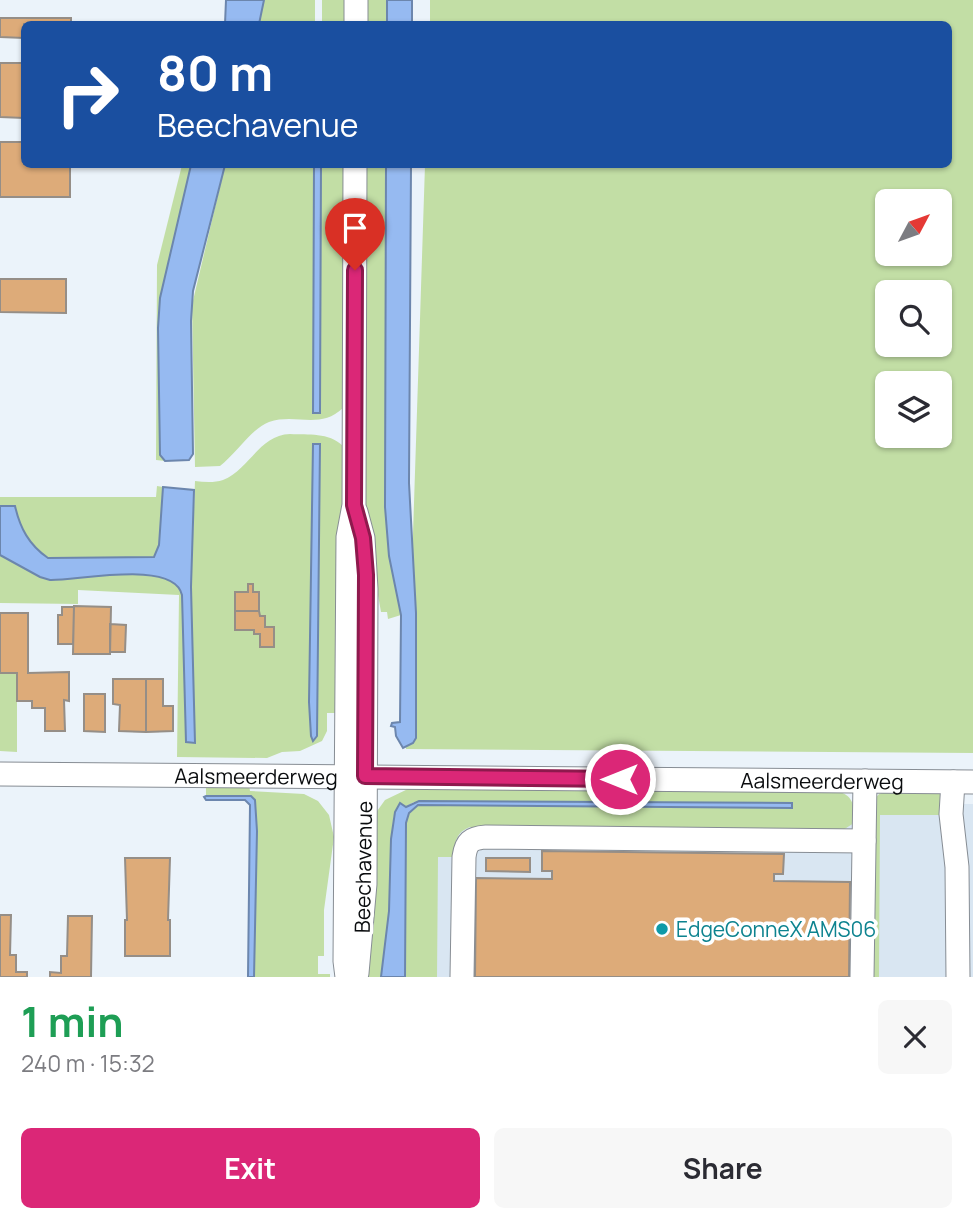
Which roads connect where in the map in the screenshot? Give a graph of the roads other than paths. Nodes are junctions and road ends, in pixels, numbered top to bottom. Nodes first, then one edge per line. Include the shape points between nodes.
1 (356, 0) edge
2 (356, 21) edge
3 (355, 168) edge
4 (0, 774) edge
5 (356, 776) junction
6 (865, 781) junction
7 (963, 782) edge
8 (864, 841) junction
9 (347, 977) edge
10 (356, 977) edge
11 (462, 977) edge
12 (862, 977) edge
13 (958, 977) edge

1 - 2 street
3 - 5 street, Beechavenue via 354,505 348,537
4 - 5 street, Aalsmeerderweg
5 - 6 street, Aalsmeerderweg
5 - 9 street, Beechavenue
5 - 10 street, Beechavenue via 365,892
6 - 7 street, Aalsmeerderweg
6 - 8 street
7 - 13 street via 951,814 957,859
8 - 11 street via 477,838 468,843 464,857
8 - 12 street

